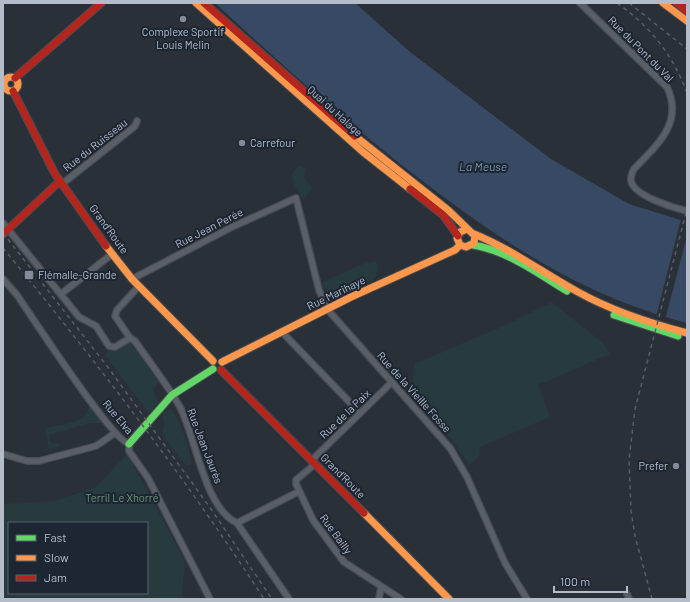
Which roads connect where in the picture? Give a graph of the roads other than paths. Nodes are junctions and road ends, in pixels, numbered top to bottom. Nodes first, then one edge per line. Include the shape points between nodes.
1 (102, 3) edge
2 (196, 3) edge
3 (204, 3) edge
4 (580, 3) edge
5 (663, 3) edge
6 (676, 3) edge
7 (687, 11) edge
8 (687, 21) edge
9 (4, 76) edge
10 (16, 78) junction
11 (4, 88) edge
12 (13, 91) junction
13 (137, 121) dead end
14 (61, 182) junction
15 (296, 198) joint
16 (687, 212) edge
17 (5, 229) edge
18 (467, 229) junction
19 (474, 234) junction
20 (458, 236) junction
21 (460, 245) junction
22 (473, 245) junction
23 (112, 254) junction
24 (3, 279) edge
25 (132, 279) junction
26 (139, 286) junction
27 (61, 294) junction
28 (328, 310) junction
29 (282, 332) junction
30 (687, 333) edge
31 (130, 338) junction
32 (687, 338) edge
33 (213, 361) junction
34 (222, 366) junction
35 (213, 369) junction
36 (392, 382) junction
37 (172, 395) junction
38 (360, 413) junction
39 (115, 433) junction
40 (129, 444) junction
41 (3, 454) edge
42 (314, 462) junction
43 (298, 492) junction
44 (237, 523) junction
45 (381, 587) junction
46 (210, 599) edge
47 (289, 599) edge
48 (379, 599) edge
49 (401, 599) edge
50 (449, 599) edge
51 (527, 599) edge

1 - 10 street
2 - 20 street, Quai du Halage via 364,152 444,215
3 - 18 street, Quai du Halage via 332,117 448,210
4 - 16 street, Rue du Pont du Val via 664,83 671,97 672,117 667,132 634,169 631,182 663,205
5 - 8 street
6 - 7 street
9 - 10 street
9 - 11 street
10 - 12 street via 18,85
11 - 12 street
12 - 14 street, Grand'Route
13 - 14 street, Rue du Ruisseau via 135,126
14 - 17 street
14 - 23 street, Grand'Route
15 - 25 street, Rue Jean Perée via 232,227
15 - 28 street, Rue de la Vieille Fosse via 319,290
17 - 27 street
18 - 19 street
18 - 20 street
19 - 22 street via 476,238
19 - 30 street via 494,242 579,293 606,306
20 - 21 street via 457,241
21 - 22 street via 465,248
21 - 28 street, Rue Marihaye via 455,250
22 - 32 street via 505,256 576,297 611,313
23 - 25 street, Grand'Route
23 - 27 street
24 - 39 street, Rue Elva
25 - 26 street, Grand'Route
26 - 31 street, Rue Jean Jaurès via 114,316
26 - 33 street, Grand'Route
27 - 31 street via 79,317 96,326 109,346 115,347
28 - 29 street, Rue Marihaye
28 - 36 street, Rue de la Vieille Fosse
29 - 34 street, Rue Marihaye
29 - 38 street
31 - 37 street, Rue Jean Jaurès via 135,341
33 - 34 street via 216,360
33 - 35 street
34 - 35 street via 219,371
34 - 42 street, Grand'Route
35 - 37 street
36 - 38 street, Rue de la Paix
36 - 51 street, Rue de la Vieille Fosse via 450,448 467,476 505,563
37 - 40 street
37 - 44 street, Rue Jean Jaurès via 188,427 212,493 226,515
38 - 42 street, Rue de la Paix
39 - 40 street, Rue Elva
39 - 41 street via 96,446 39,461
40 - 46 street, Rue Elva via 129,451 148,478
42 - 43 street via 296,480
42 - 50 street, Grand'Route
43 - 44 street
43 - 45 street, Rue Bailly via 313,520 338,556
44 - 47 street, Rue Jean Jaurès
45 - 48 street
45 - 49 street, Rue Bailly

